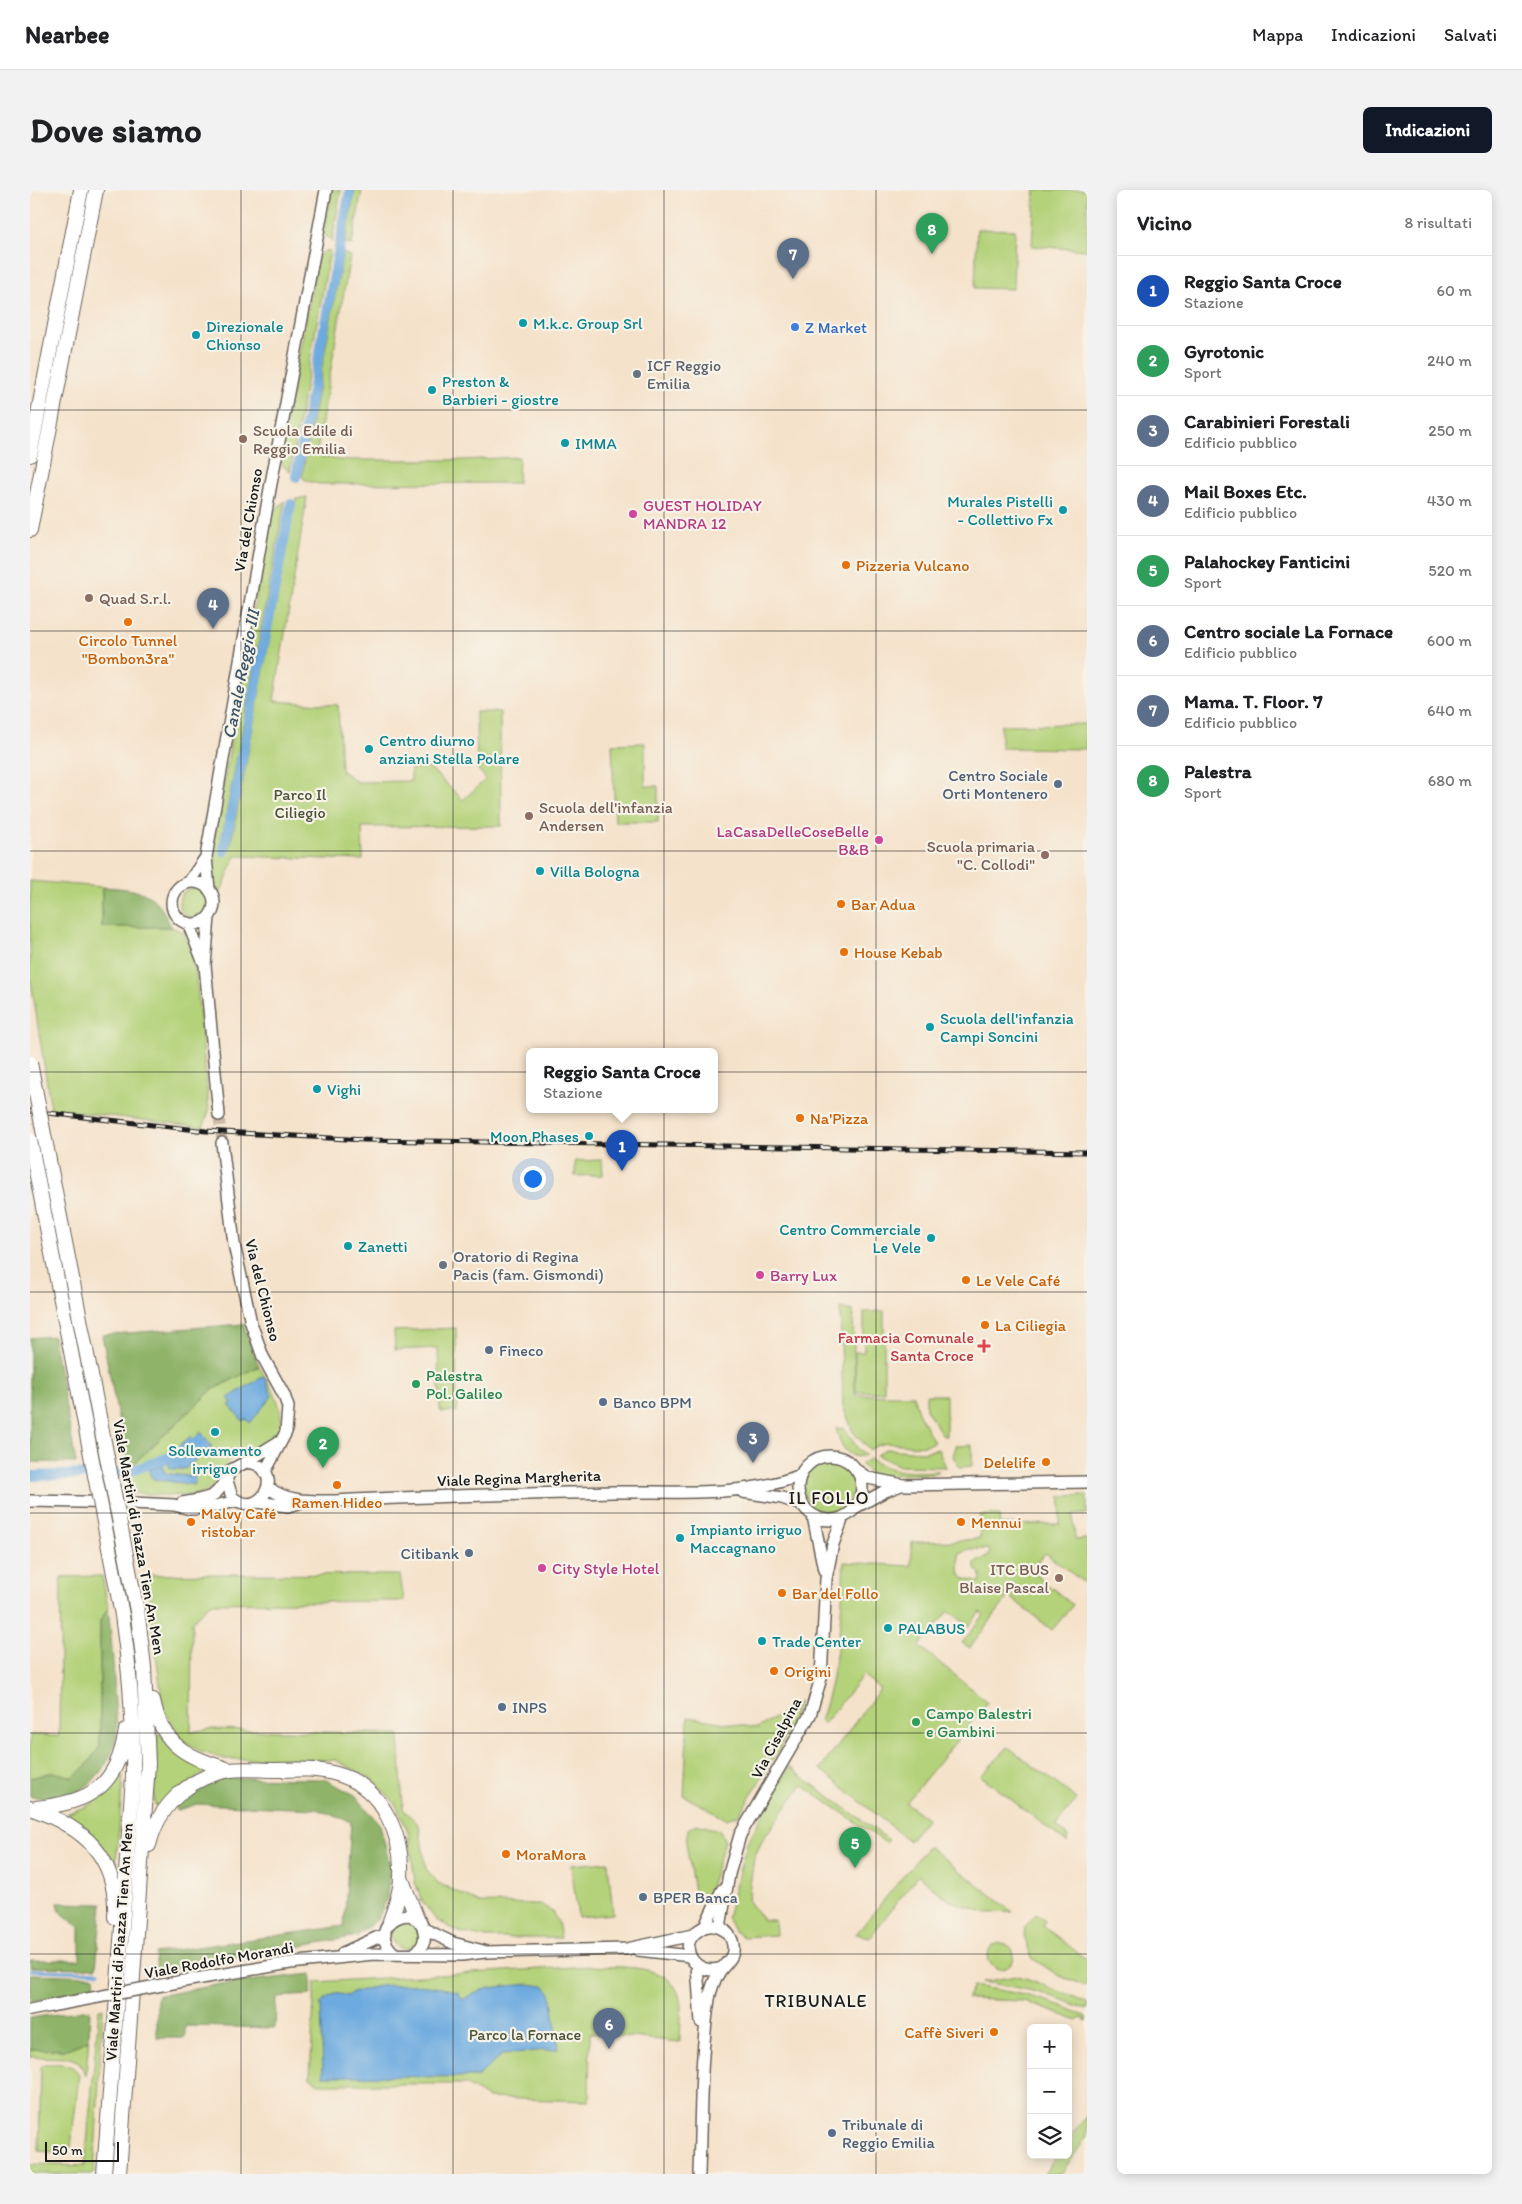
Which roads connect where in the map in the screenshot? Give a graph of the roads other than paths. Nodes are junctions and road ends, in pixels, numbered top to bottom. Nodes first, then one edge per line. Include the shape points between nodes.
1 (81, 190) edge
2 (96, 190) edge
3 (326, 190) edge
4 (30, 455) edge
5 (30, 530) edge
6 (206, 857) junction
7 (189, 882) junction
8 (210, 889) junction
9 (209, 917) junction
10 (188, 923) junction
11 (205, 965) junction
12 (30, 1063) edge
13 (219, 1115) tunnel mouth
14 (30, 1140) edge
15 (222, 1143) tunnel mouth
16 (282, 1438) junction
17 (246, 1462) junction
18 (856, 1470) junction
19 (265, 1472) junction
20 (801, 1475) junction
21 (227, 1481) junction
22 (1087, 1482) edge
23 (903, 1485) junction
24 (268, 1487) junction
25 (734, 1491) junction
26 (30, 1501) edge
27 (237, 1501) junction
28 (305, 1501) junction
29 (256, 1502) junction
30 (174, 1505) junction
31 (802, 1505) junction
32 (856, 1507) junction
33 (813, 1516) junction
34 (843, 1518) junction
35 (826, 1579) junction
36 (144, 1667) junction
37 (132, 1700) junction
38 (230, 1770) junction
39 (729, 1874) junction
40 (401, 1877) junction
41 (141, 1880) junction
42 (420, 1924) junction
43 (705, 1926) junction
44 (388, 1927) junction
45 (720, 1927) junction
46 (693, 1935) junction
47 (627, 1949) junction
48 (485, 1952) junction
49 (394, 1953) junction
50 (415, 1953) junction
51 (690, 1956) junction
52 (325, 1960) junction
53 (119, 1966) junction
54 (697, 1966) junction
55 (722, 1968) junction
56 (30, 2010) edge
57 (703, 2037) junction
58 (104, 2174) edge
59 (119, 2174) edge
60 (699, 2174) edge

1 - 4 highway
2 - 5 highway
3 - 6 main road, Via del Chionso
6 - 7 main road, Via del Chionso
6 - 8 main road, Via del Chionso
7 - 8 main road via 200,883
7 - 10 main road, Via del Chionso via 175,892 172,904 177,916
8 - 9 main road, Via del Chionso via 214,902
9 - 10 main road via 199,923
9 - 11 main road, Via del Chionso
10 - 11 main road, Via del Chionso
11 - 13 main road, Via del Chionso
12 - 36 highway, Viale Martiri di Piazza Tien An Men, bridge via 138,1616
14 - 37 highway, Viale Martiri di Piazza Tien An Men, bridge via 122,1616
15 - 16 main road, Via del Chionso via 234,1244 251,1323 263,1357 287,1402 288,1421
16 - 17 main road via 269,1450
16 - 19 main road, Via del Chionso
17 - 19 main road via 257,1464
17 - 21 main road via 231,1470
18 - 20 main road, Viale Regina Margherita via 841,1459 823,1457 809,1464
18 - 23 main road, Viale Regina Margherita via 868,1478
18 - 32 main road via 862,1489
19 - 24 main road
20 - 25 main road, Viale Regina Margherita via 775,1485
20 - 31 main road via 798,1485
21 - 27 main road via 229,1492
21 - 30 main road via 206,1499
22 - 23 main road, Viale Regina Margherita
23 - 32 main road, Viale Regina Margherita
24 - 28 main road, Viale Regina Margherita via 278,1495
24 - 29 main road via 262,1499
25 - 28 main road, Viale Regina Margherita
25 - 31 main road, Viale Regina Margherita via 782,1498
26 - 30 main road
27 - 29 main road
27 - 30 main road via 191,1509
28 - 29 main road, Viale Regina Margherita via 288,1506
31 - 33 main road, Viale Regina Margherita
32 - 34 main road, Viale Regina Margherita
33 - 34 main road via 828,1520
33 - 35 main road, Via Cisalpina
34 - 35 main road, Via Cisalpina via 833,1544
35 - 39 main road, Via Cisalpina via 821,1678 810,1715 740,1835
36 - 38 highway via 156,1715 170,1740 192,1757
36 - 41 highway, Viale Martiri di Piazza Tien An Men via 148,1764
37 - 53 highway, Viale Martiri di Piazza Tien An Men via 133,1777
37 - 53 highway via 122,1754 103,1783 72,1803 30,1808 71,1825 84,1835 105,1862 114,1888
38 - 40 highway via 313,1770 357,1782 380,1803 388,1816 398,1848
38 - 41 highway via 196,1782 171,1801 156,1823
39 - 43 main road, Via Cisalpina
39 - 45 main road, Via Cisalpina
40 - 42 highway
40 - 44 highway
41 - 59 highway, Viale Martiri di Piazza Tien An Men
42 - 44 main road, Viale Rodolfo Morandi via 401,1916
42 - 48 main road, Viale Rodolfo Morandi via 453,1943
42 - 50 main road via 424,1941
43 - 45 main road
43 - 46 main road, Via Cisalpina
44 - 49 main road via 388,1947
44 - 52 main road, Viale Rodolfo Morandi
45 - 55 main road via 729,1935 734,1948 729,1962
46 - 47 main road, Viale Rodolfo Morandi
46 - 51 main road via 688,1949
47 - 48 main road, Viale Rodolfo Morandi
47 - 51 main road, Viale Rodolfo Morandi
48 - 50 main road, Viale Rodolfo Morandi via 462,1955
49 - 50 main road, Viale Rodolfo Morandi via 403,1956
49 - 52 main road, Viale Rodolfo Morandi
51 - 54 main road
52 - 56 main road, Viale Rodolfo Morandi, bridge via 240,1970
53 - 58 highway, Viale Martiri di Piazza Tien An Men
54 - 55 main road via 709,1971
54 - 57 main road
55 - 57 main road via 711,1987
57 - 60 main road

